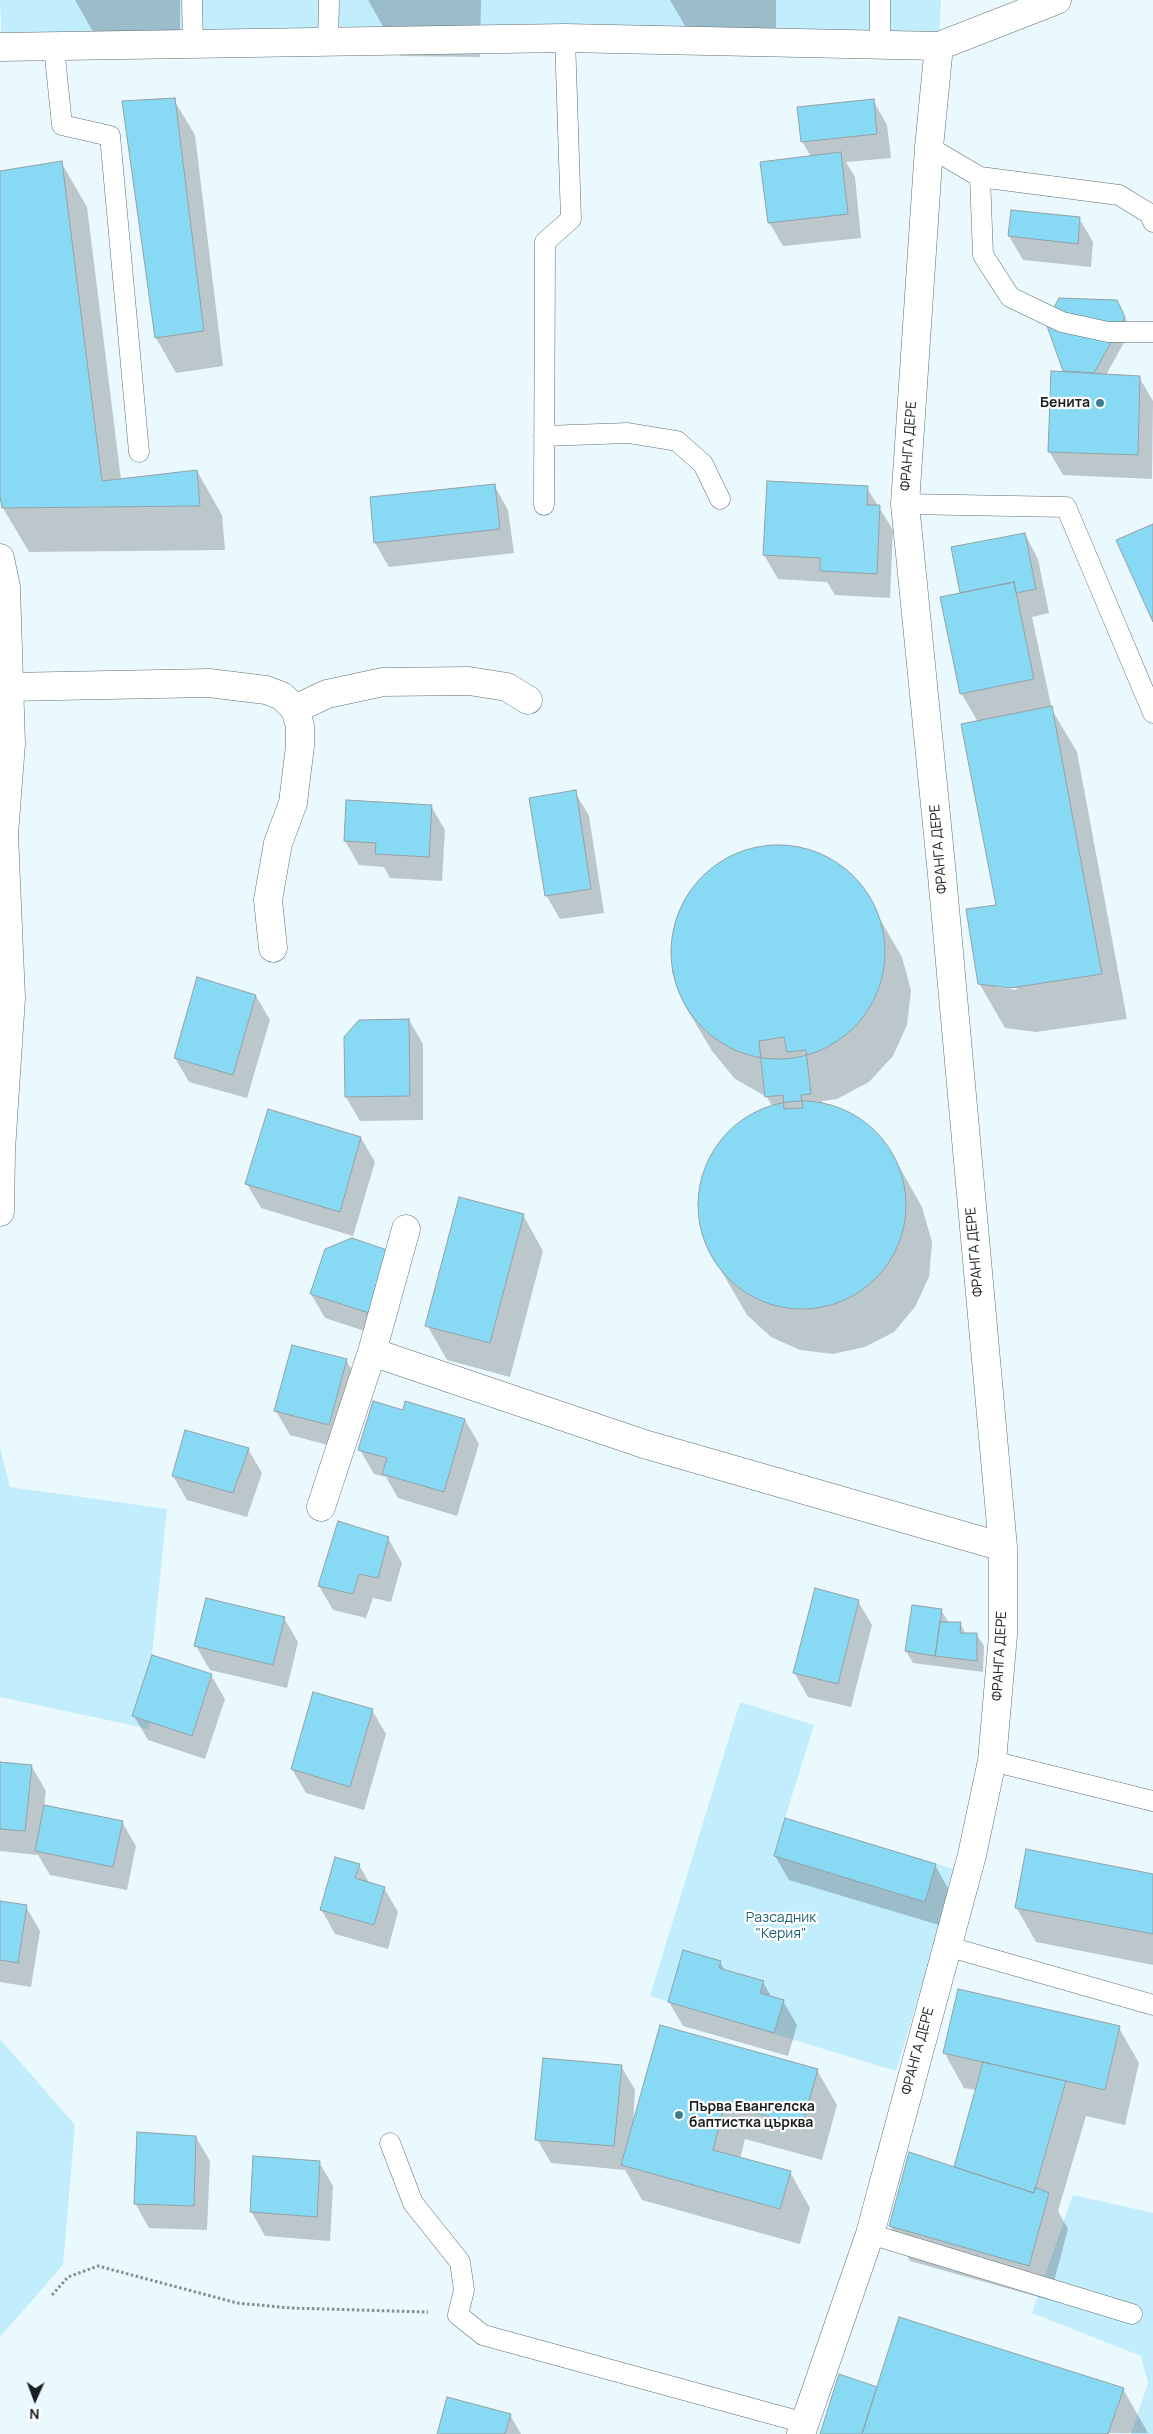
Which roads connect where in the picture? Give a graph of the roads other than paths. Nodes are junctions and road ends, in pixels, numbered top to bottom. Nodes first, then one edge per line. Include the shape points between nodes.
1 (192, 0) edge
2 (329, 0) edge
3 (880, 0) edge
4 (1057, 0) edge
5 (565, 38) junction
6 (328, 43) junction
7 (192, 45) junction
8 (880, 45) junction
9 (939, 46) junction
10 (0, 47) edge
11 (54, 48) junction
12 (929, 148) junction
13 (980, 177) junction
14 (1153, 222) edge
15 (1153, 332) edge
16 (544, 436) junction
17 (139, 452) dead end
18 (720, 499) dead end
19 (905, 504) junction
20 (544, 505) dead end
21 (0, 558) edge
22 (8, 687) junction
23 (528, 700) dead end
24 (295, 709) junction
25 (1153, 713) edge
26 (273, 948) dead end
27 (0, 1212) edge
28 (406, 1229) dead end
29 (372, 1352) junction
30 (321, 1507) dead end
31 (1003, 1546) junction
32 (992, 1760) junction
33 (1153, 1801) edge
34 (946, 1946) junction
35 (1153, 2005) edge
36 (390, 2142) dead end
37 (870, 2234) junction
38 (1132, 2314) dead end
39 (803, 2429) edge

1 - 7 lane
2 - 6 lane
3 - 8 lane
4 - 9 street
5 - 6 street
5 - 8 street
5 - 16 lane via 571,219 546,242
6 - 7 street
7 - 11 street
8 - 9 street
9 - 12 street, ФРАНГА ДЕРЕ
10 - 11 street
11 - 17 lane via 62,125 110,136
12 - 13 lane
12 - 19 street, ФРАНГА ДЕРЕ
13 - 14 lane via 1119,195 1150,214
13 - 15 lane via 983,255 1010,296 1062,322 1108,332
16 - 18 lane via 628,433 678,441 703,464
16 - 20 lane
19 - 25 lane via 1066,507
19 - 31 street, ФРАНГА ДЕРЕ
21 - 22 street via 6,587
22 - 24 street via 209,683 266,690 282,696
22 - 27 street via 11,744 4,834 11,998
23 - 24 street via 507,687 469,681 383,682 327,694
24 - 26 street via 300,726 300,746 293,803 278,843 268,900
28 - 29 street
29 - 30 street
29 - 31 street via 644,1444
31 - 32 street, ФРАНГА ДЕРЕ via 1003,1635
32 - 33 lane
32 - 34 street, ФРАНГА ДЕРЕ via 972,1855
34 - 35 lane
34 - 37 street, ФРАНГА ДЕРЕ
36 - 39 lane via 413,2203 460,2262 464,2290 458,2315 483,2335
37 - 38 lane
37 - 39 street, ФРАНГА ДЕРЕ

